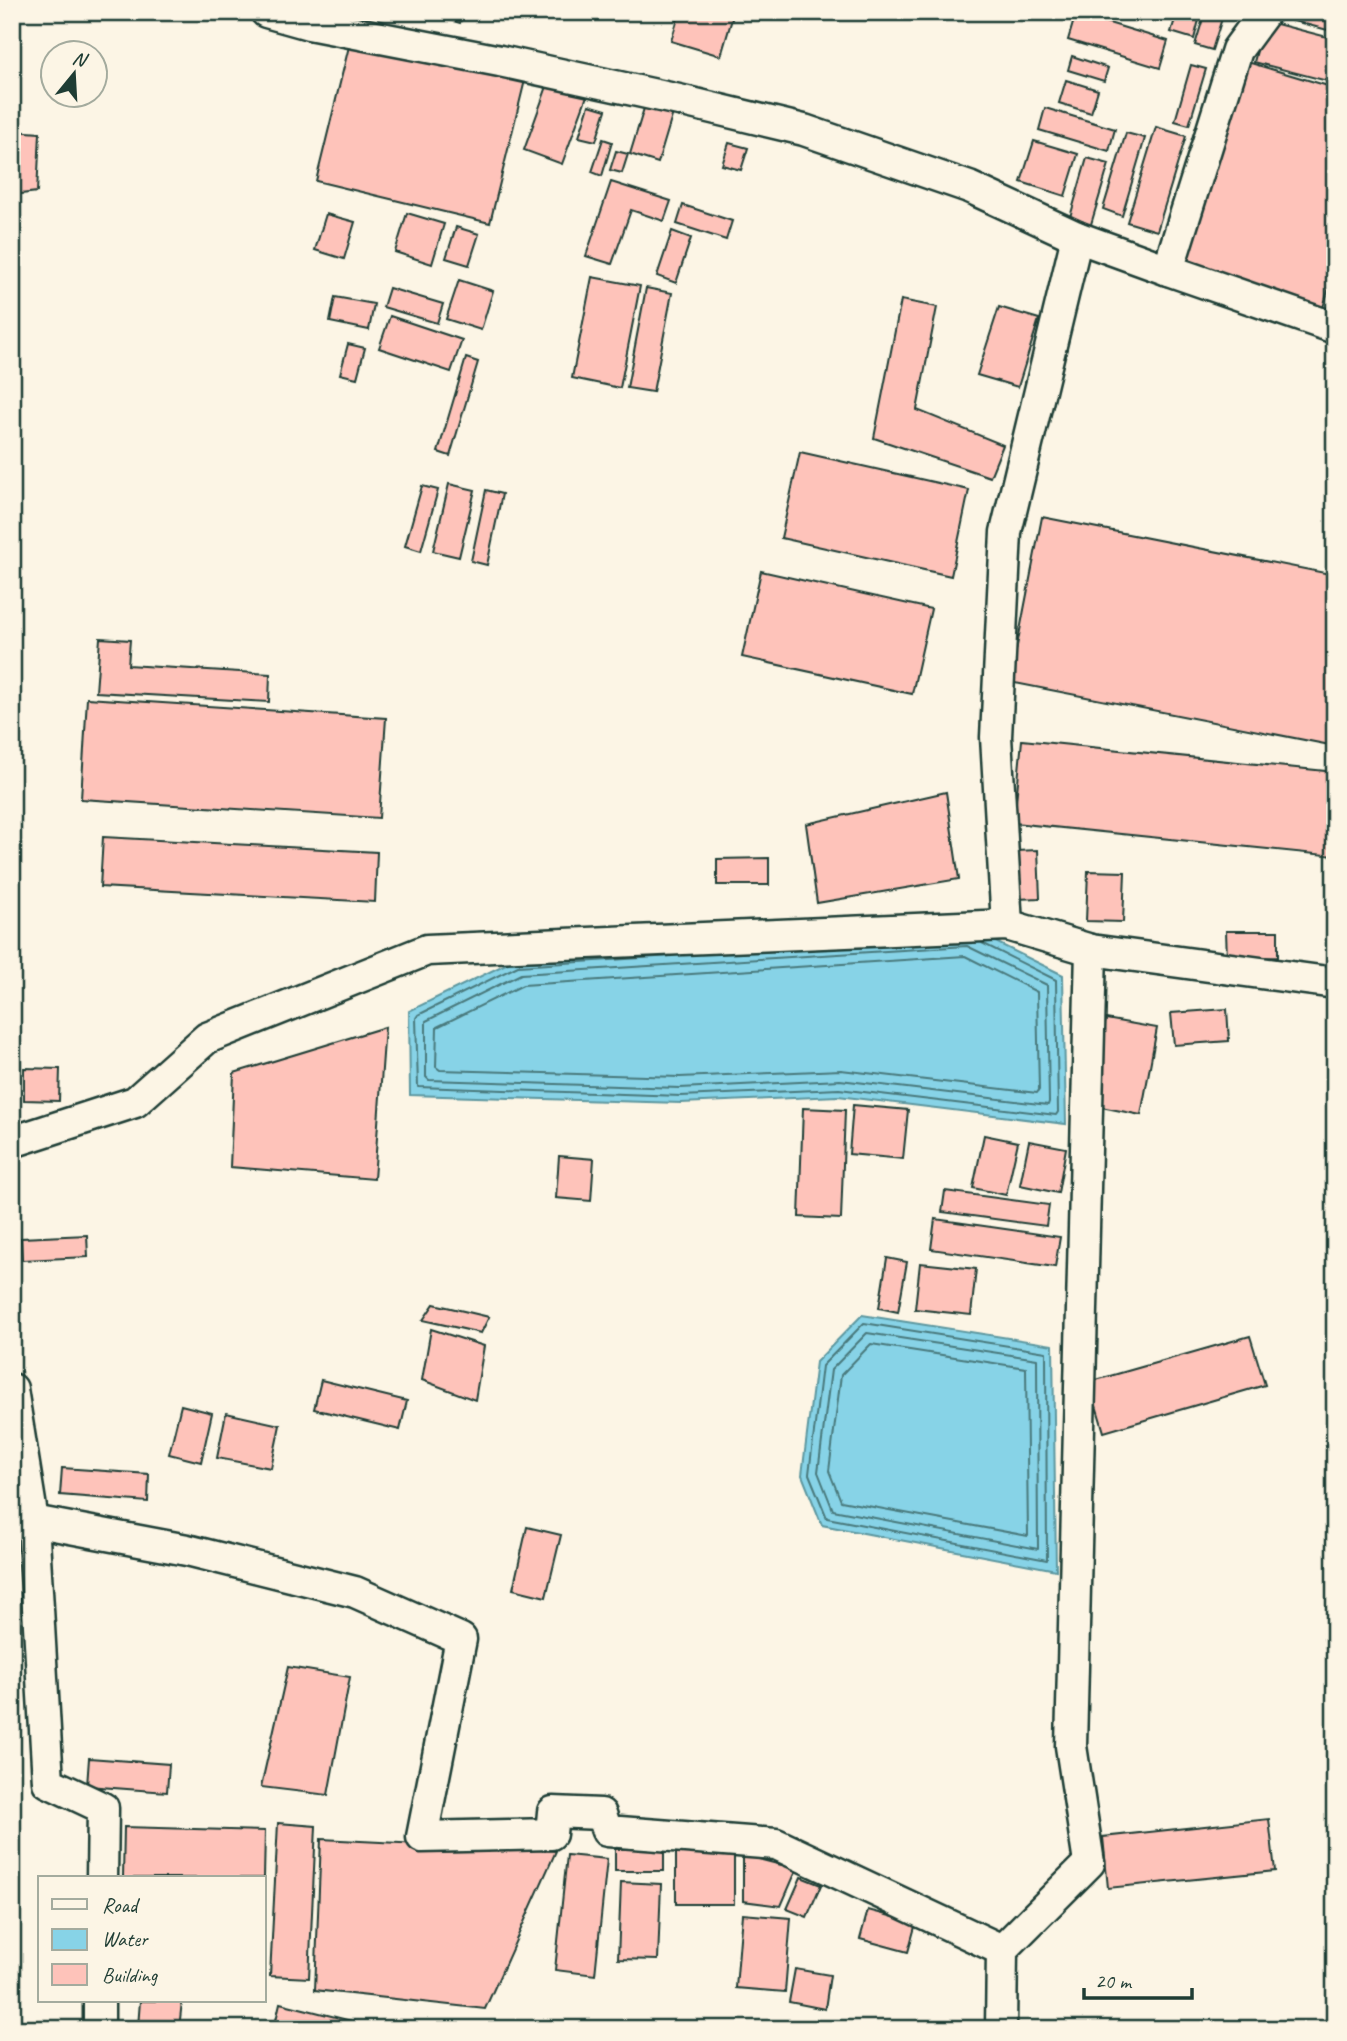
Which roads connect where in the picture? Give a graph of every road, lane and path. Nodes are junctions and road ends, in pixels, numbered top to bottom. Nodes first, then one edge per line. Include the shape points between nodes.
1 (265, 12) edge
2 (1265, 12) edge
3 (1077, 237) junction
4 (1168, 270) junction
5 (1335, 328) edge
6 (1007, 925) junction
7 (1091, 950) junction
8 (1335, 983) edge
9 (12, 1142) edge
10 (12, 1389) edge
11 (33, 1521) junction
12 (102, 1876) edge
13 (1002, 1950) junction
14 (99, 2002) edge
15 (99, 2029) edge
16 (1000, 2029) edge

1 - 3 street via 804,130 969,187
2 - 4 street via 1237,50
3 - 4 street
3 - 6 street via 1006,532 996,737
4 - 5 street
6 - 7 street
6 - 9 street via 427,950 207,1038 135,1102
7 - 8 street
7 - 13 street via 1071,1746 1089,1863
10 - 11 street
11 - 12 street via 48,1782 103,1808
11 - 13 street via 187,1550 355,1592 461,1639 422,1837 551,1834 553,1812 601,1814 607,1830 776,1844
13 - 16 street
14 - 15 street

